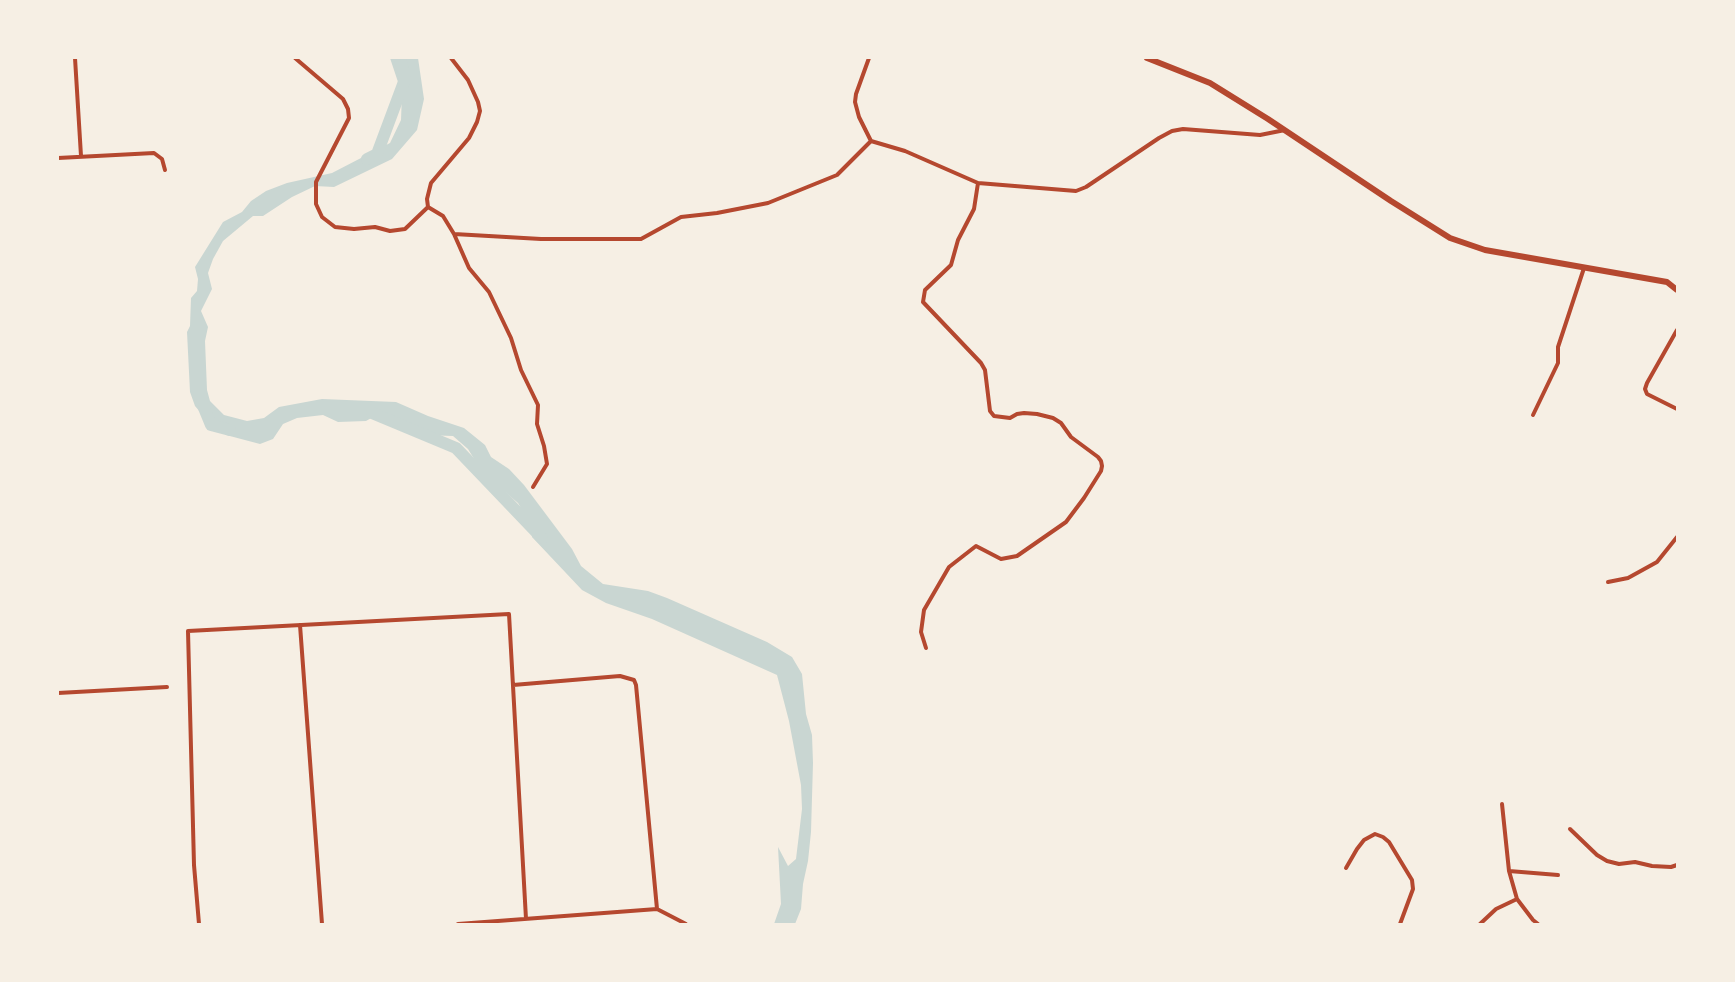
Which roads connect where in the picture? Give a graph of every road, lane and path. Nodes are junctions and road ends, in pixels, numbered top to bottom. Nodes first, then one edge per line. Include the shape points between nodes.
1 (75, 58) edge
2 (295, 58) edge
3 (450, 58) edge
4 (869, 58) edge
5 (1147, 58) edge
6 (1285, 130) junction
7 (871, 141) junction
8 (81, 156) junction
9 (58, 158) edge
10 (165, 170) dead end
11 (978, 183) junction
12 (428, 208) junction
13 (454, 234) junction
14 (1584, 268) junction
15 (1677, 290) edge
16 (1677, 330) edge
17 (1677, 409) edge
18 (1533, 415) dead end
19 (533, 487) dead end
20 (1677, 537) edge
21 (1608, 582) dead end
22 (300, 625) junction
23 (926, 648) dead end
24 (513, 685) junction
25 (167, 687) dead end
26 (58, 693) edge
27 (1502, 804) dead end
28 (1570, 829) dead end
29 (1677, 865) edge
30 (1346, 868) dead end
31 (1509, 871) junction
32 (1558, 875) dead end
33 (1517, 899) junction
34 (657, 909) junction
35 (526, 919) junction
36 (198, 924) edge
37 (322, 924) edge
38 (458, 924) edge
39 (686, 924) edge
40 (1400, 924) edge
41 (1480, 924) edge
42 (1538, 924) edge

1 - 8 street
2 - 12 street via 343,98 348,109 349,118 316,182 316,204 322,217 335,227 398,230 405,229
3 - 12 street via 468,80 480,111 478,122 469,138 431,183 427,199
4 - 7 street via 855,102
5 - 6 main road via 1210,83
6 - 11 street via 1260,135 1183,129 1172,131 1086,187 1076,190
6 - 14 main road via 1450,238 1485,250
7 - 11 street via 906,151
7 - 13 street via 837,175 768,203 680,217 640,239 541,239
8 - 9 street
8 - 10 street via 154,153 162,159
11 - 23 street via 974,209 958,240 951,265 925,290 923,302 986,370 990,411 994,416 1010,418 1024,413 1053,418 1061,423 1071,437 1098,457 1102,466 1084,498 1066,522 1017,556 1001,559 976,546 949,567 924,610 922,632
12 - 13 street via 444,216
13 - 19 street via 469,268 490,292 538,405 537,424 547,464
14 - 15 main road via 1667,282
14 - 18 street via 1558,347 1558,363
16 - 17 street via 1645,390 1647,394
20 - 21 street via 1657,562 1628,578
22 - 24 street via 509,614
22 - 36 street via 188,631
22 - 37 street
24 - 34 street via 620,676 634,680
24 - 35 street
25 - 26 street
27 - 31 street
28 - 29 street via 1607,861 1652,866
30 - 40 street via 1364,840 1375,834 1389,842 1412,880 1413,889
31 - 32 street
31 - 33 street
33 - 41 street via 1496,909
33 - 42 street
34 - 35 street
34 - 39 street
35 - 38 street

